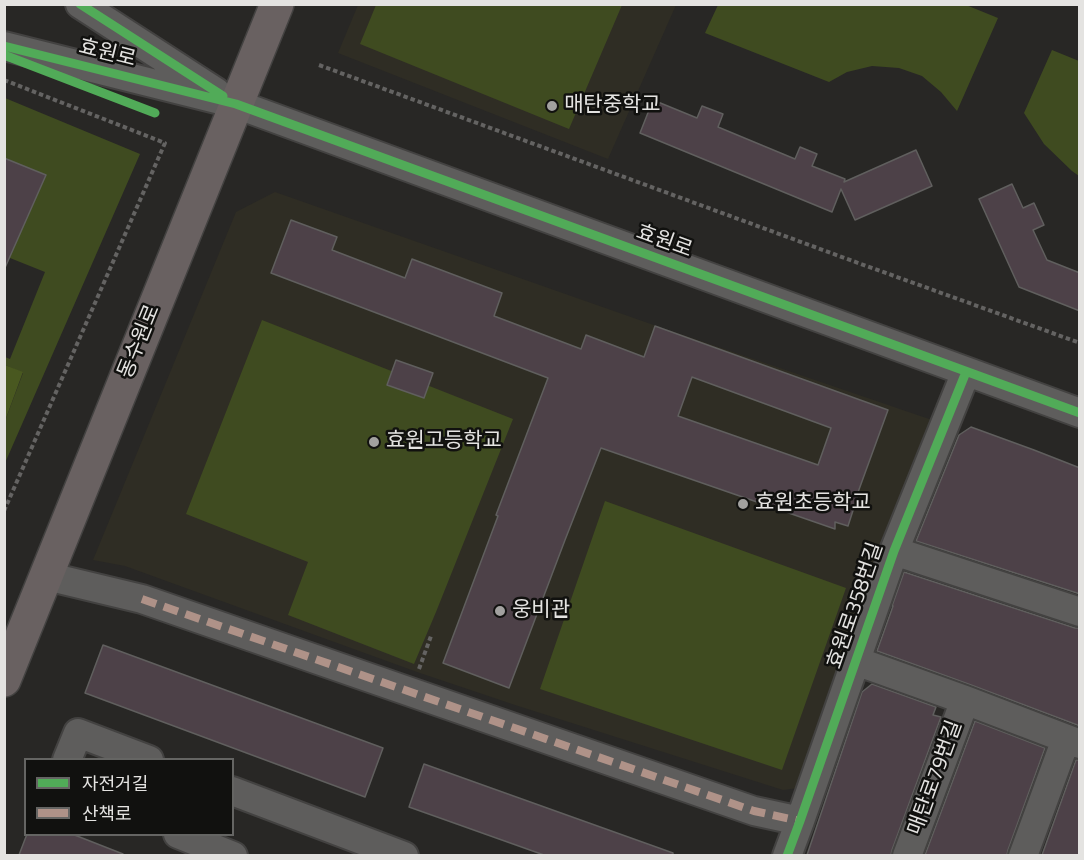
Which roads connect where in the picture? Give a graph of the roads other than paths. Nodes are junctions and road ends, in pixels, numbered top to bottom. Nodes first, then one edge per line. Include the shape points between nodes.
1 (80, 4) edge
2 (277, 4) edge
3 (4, 46) edge
4 (236, 104) junction
5 (966, 372) junction
6 (1080, 413) edge
7 (894, 551) junction
8 (46, 576) junction
9 (1080, 612) edge
10 (856, 661) junction
11 (4, 680) edge
12 (965, 700) junction
13 (1073, 741) edge
14 (67, 758) edge
15 (146, 758) edge
16 (234, 792) edge
17 (800, 821) junction
18 (183, 836) edge
19 (357, 847) edge
20 (233, 855) edge
21 (404, 855) edge
22 (786, 855) edge
23 (907, 855) edge
24 (1023, 855) edge

1 - 4 street, 효원로
2 - 4 main road, 동수원로
3 - 4 street, 효원로
4 - 5 street, 효원로
4 - 8 main road, 동수원로
5 - 6 street, 효원로
5 - 7 street, 효원로358번길
7 - 9 street, 효원로358번길
7 - 10 street, 효원로358번길
8 - 11 main road, 동수원로
8 - 17 street via 142,599 754,811
10 - 12 street, 매탄로79번길
10 - 17 street, 효원로358번길
12 - 13 street, 매탄로79번길
12 - 23 street, 매탄로79번길
13 - 24 street, 매탄로79번길
14 - 15 street via 78,733
16 - 19 street
17 - 22 street, 효원로358번길
18 - 20 street
19 - 21 street

